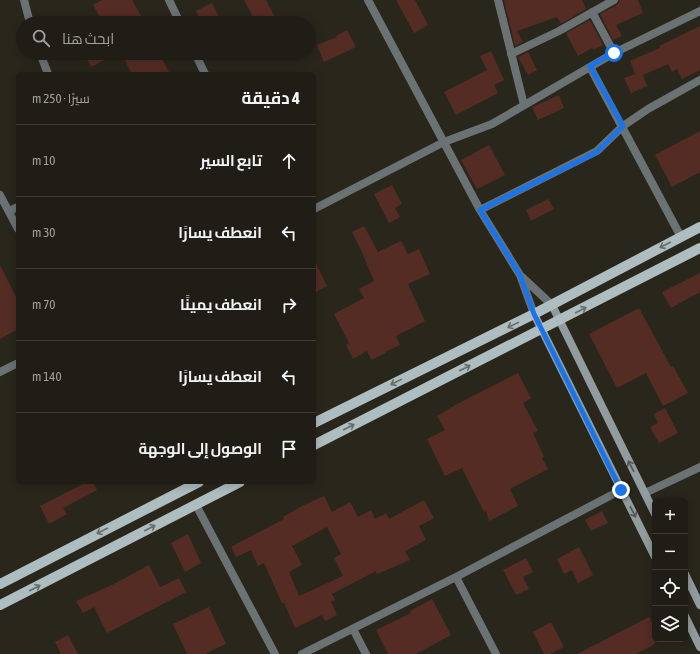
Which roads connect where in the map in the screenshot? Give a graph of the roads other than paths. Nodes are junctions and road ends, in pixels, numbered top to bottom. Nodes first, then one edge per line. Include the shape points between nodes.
1 (24, 0) edge
2 (169, 0) edge
3 (368, 0) edge
4 (498, 0) edge
5 (614, 0) edge
6 (599, 4) edge
7 (700, 11) edge
8 (592, 12) junction
9 (28, 16) edge
10 (177, 16) edge
11 (614, 53) junction
12 (511, 54) junction
13 (43, 60) edge
14 (198, 60) edge
15 (590, 66) junction
16 (47, 72) edge
17 (204, 72) edge
18 (700, 80) edge
19 (524, 105) junction
20 (623, 126) junction
21 (444, 142) junction
22 (0, 195) edge
23 (16, 208) edge
24 (316, 208) edge
25 (480, 210) junction
26 (8, 211) junction
27 (16, 225) edge
28 (700, 227) edge
29 (681, 237) junction
30 (700, 248) edge
31 (520, 275) junction
32 (552, 305) junction
33 (534, 314) junction
34 (559, 321) junction
35 (542, 329) junction
36 (16, 364) edge
37 (0, 372) edge
38 (316, 422) edge
39 (316, 444) edge
40 (700, 467) edge
41 (236, 484) edge
42 (186, 485) edge
43 (621, 490) junction
44 (645, 493) junction
45 (196, 504) junction
46 (652, 508) edge
47 (652, 551) edge
48 (456, 578) junction
49 (688, 580) edge
50 (0, 584) edge
51 (0, 605) edge
52 (700, 605) edge
53 (688, 622) edge
54 (353, 629) junction
55 (700, 647) edge
56 (275, 654) edge
57 (302, 654) edge
58 (366, 654) edge
59 (496, 654) edge

1 - 9 street
2 - 10 street
3 - 21 street
4 - 12 street
5 - 6 street
6 - 8 street
7 - 11 street
8 - 11 street
8 - 12 street
11 - 15 street
12 - 19 street
13 - 16 street
14 - 17 street
15 - 19 street
15 - 20 street
18 - 20 street
19 - 21 street via 492,124
20 - 25 street via 597,152
20 - 29 street
21 - 24 street
21 - 25 street
22 - 26 street
23 - 26 street
25 - 31 street
26 - 27 street
28 - 29 main road
29 -> 32 main road
34 -> 30 main road
31 - 32 street
31 - 33 street
32 - 33 main road
32 - 34 street
33 - 35 street
33 -> 38 main road
34 - 35 main road
44 -> 34 street
39 -> 35 main road
35 - 43 street
36 - 37 street
40 - 44 street
41 - 45 main road
42 -> 50 main road
43 -> 47 street
43 - 48 street
44 - 46 street
51 -> 45 main road
45 - 56 street
48 - 54 street
48 - 59 street
49 - 52 street
53 - 55 street
54 - 57 street
54 - 58 street

